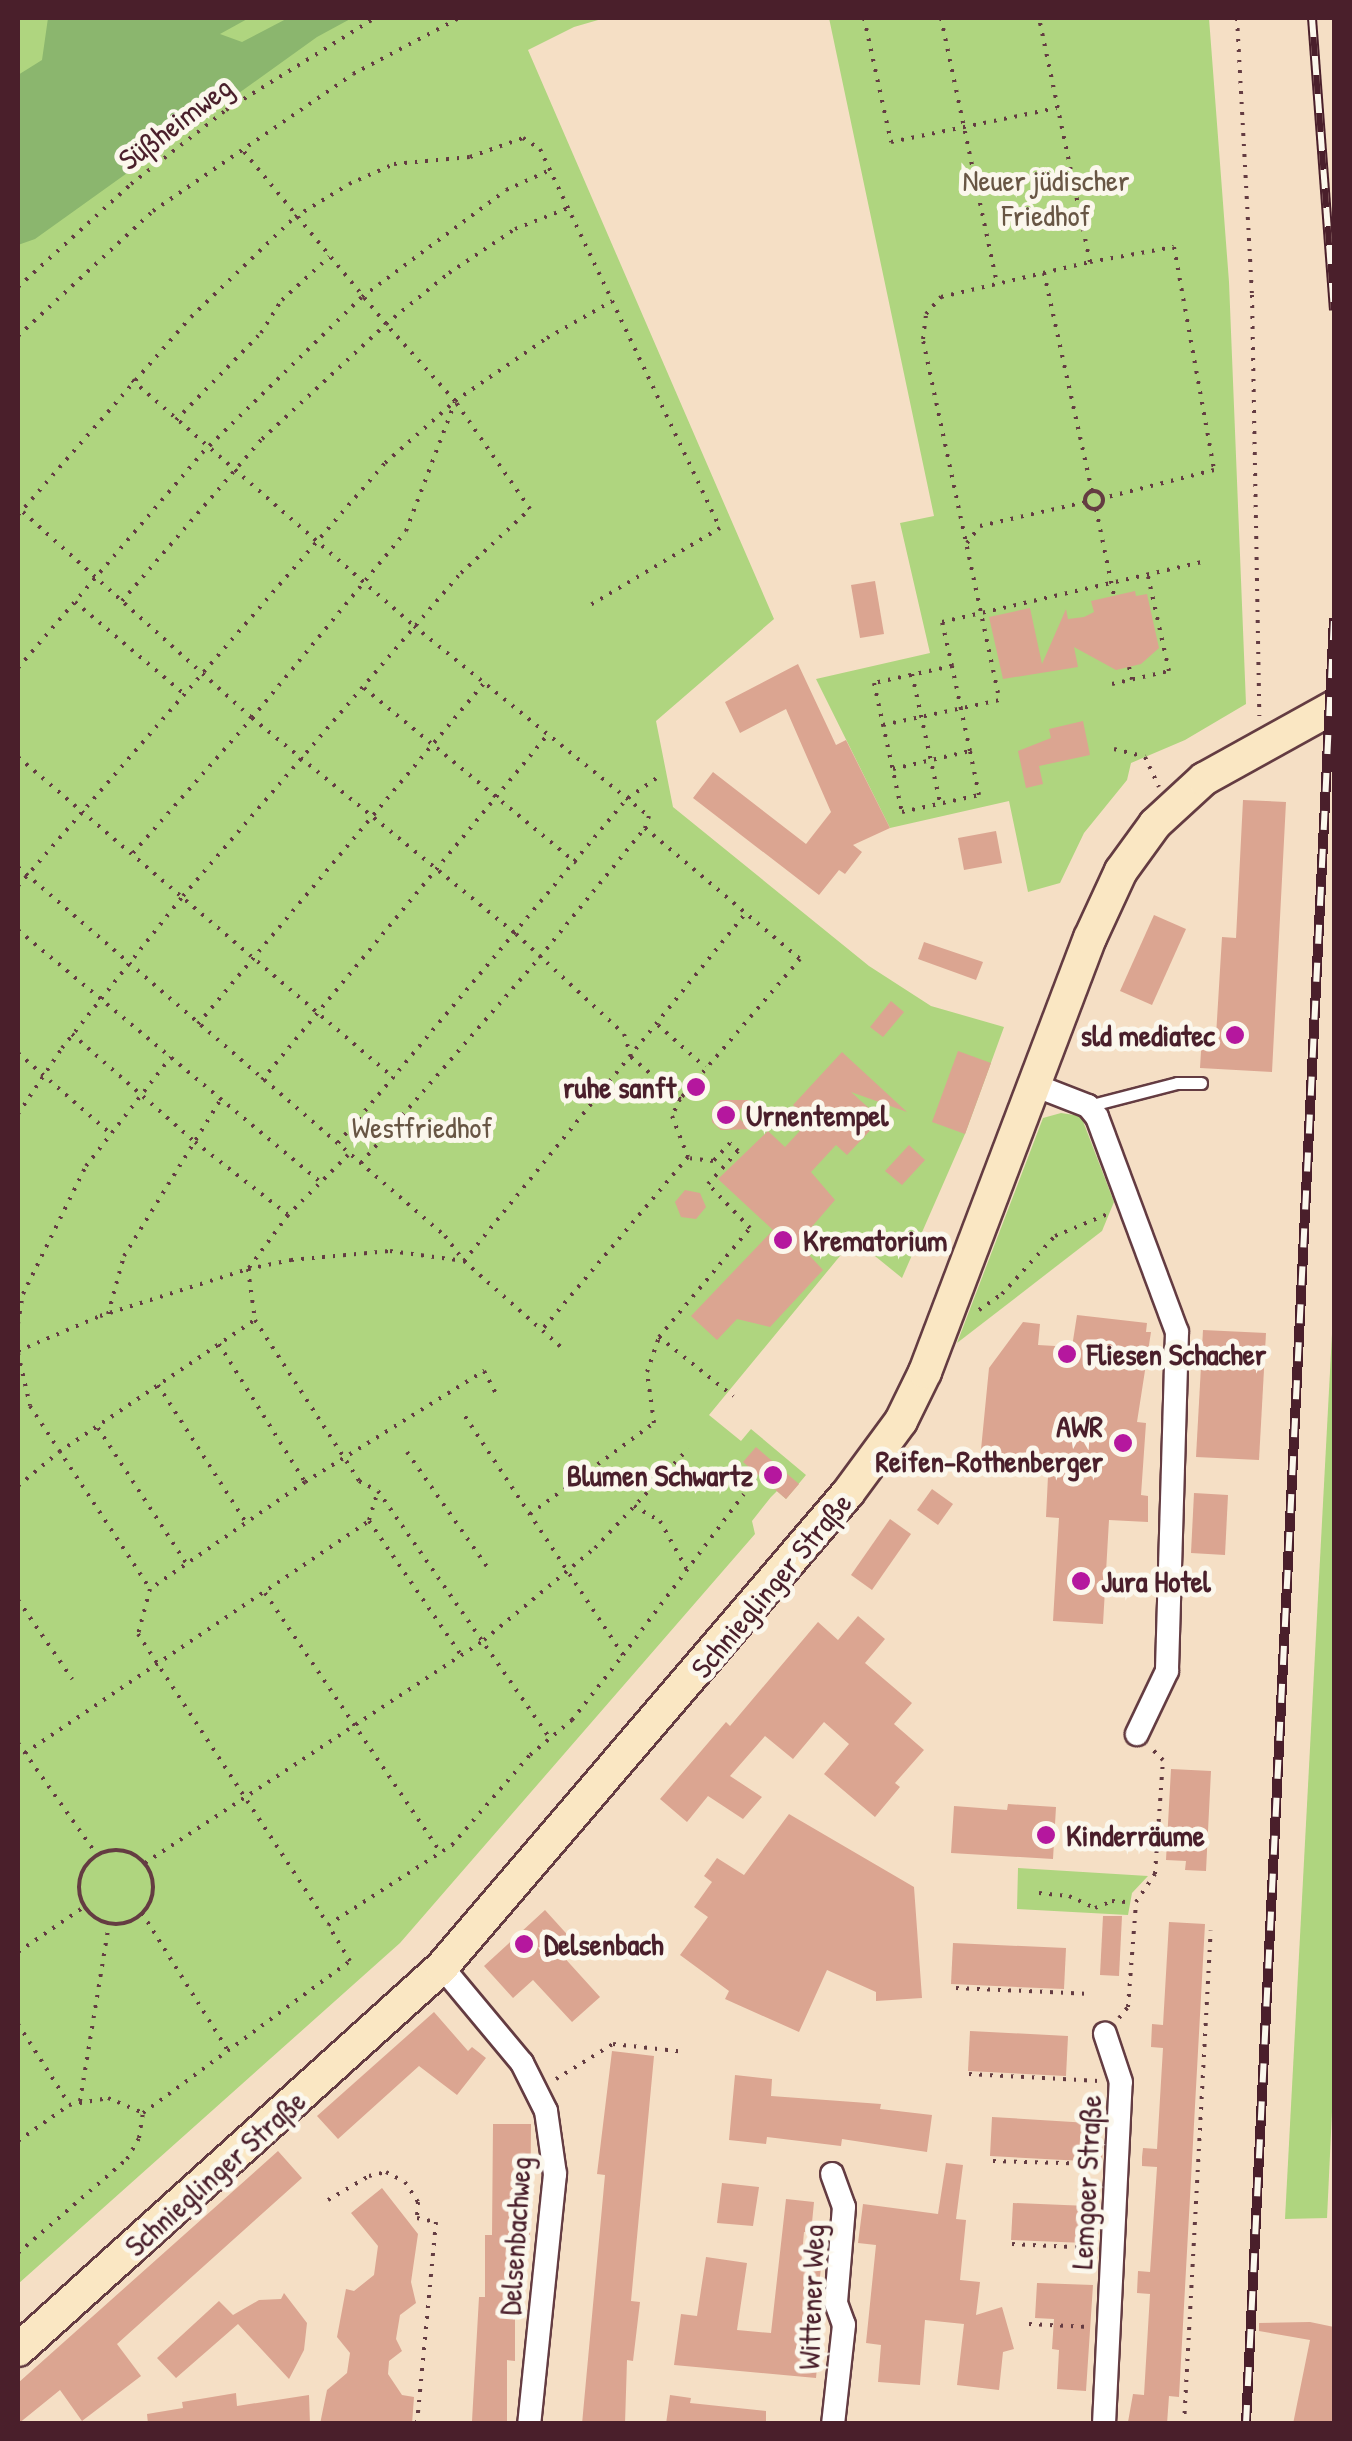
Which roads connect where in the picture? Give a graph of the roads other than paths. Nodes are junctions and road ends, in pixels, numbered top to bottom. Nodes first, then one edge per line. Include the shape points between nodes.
1 (1334, 707) edge
2 (1201, 1082) dead end
3 (1034, 1084) junction
4 (1088, 1106) junction
5 (1137, 1734) road end
6 (442, 1967) junction
7 (1105, 2034) road end
8 (832, 2174) dead end
9 (18, 2350) edge
10 (529, 2424) edge
11 (833, 2424) edge
12 (1104, 2424) edge

1 - 3 main road, Schnieglinger Straße via 1204,779 1132,854 1112,887
2 - 4 lane
3 - 4 street
3 - 6 main road, Schnieglinger Straße via 940,1336 900,1421 848,1494
4 - 5 street via 1177,1332 1179,1355 1167,1671
6 - 9 main road, Schnieglinger Straße
6 - 10 street, Delsenbachweg via 522,2063 546,2110 555,2174
7 - 12 street, Lemgoer Straße via 1122,2082
8 - 11 street, Wittener Weg via 844,2207 836,2303 844,2325

